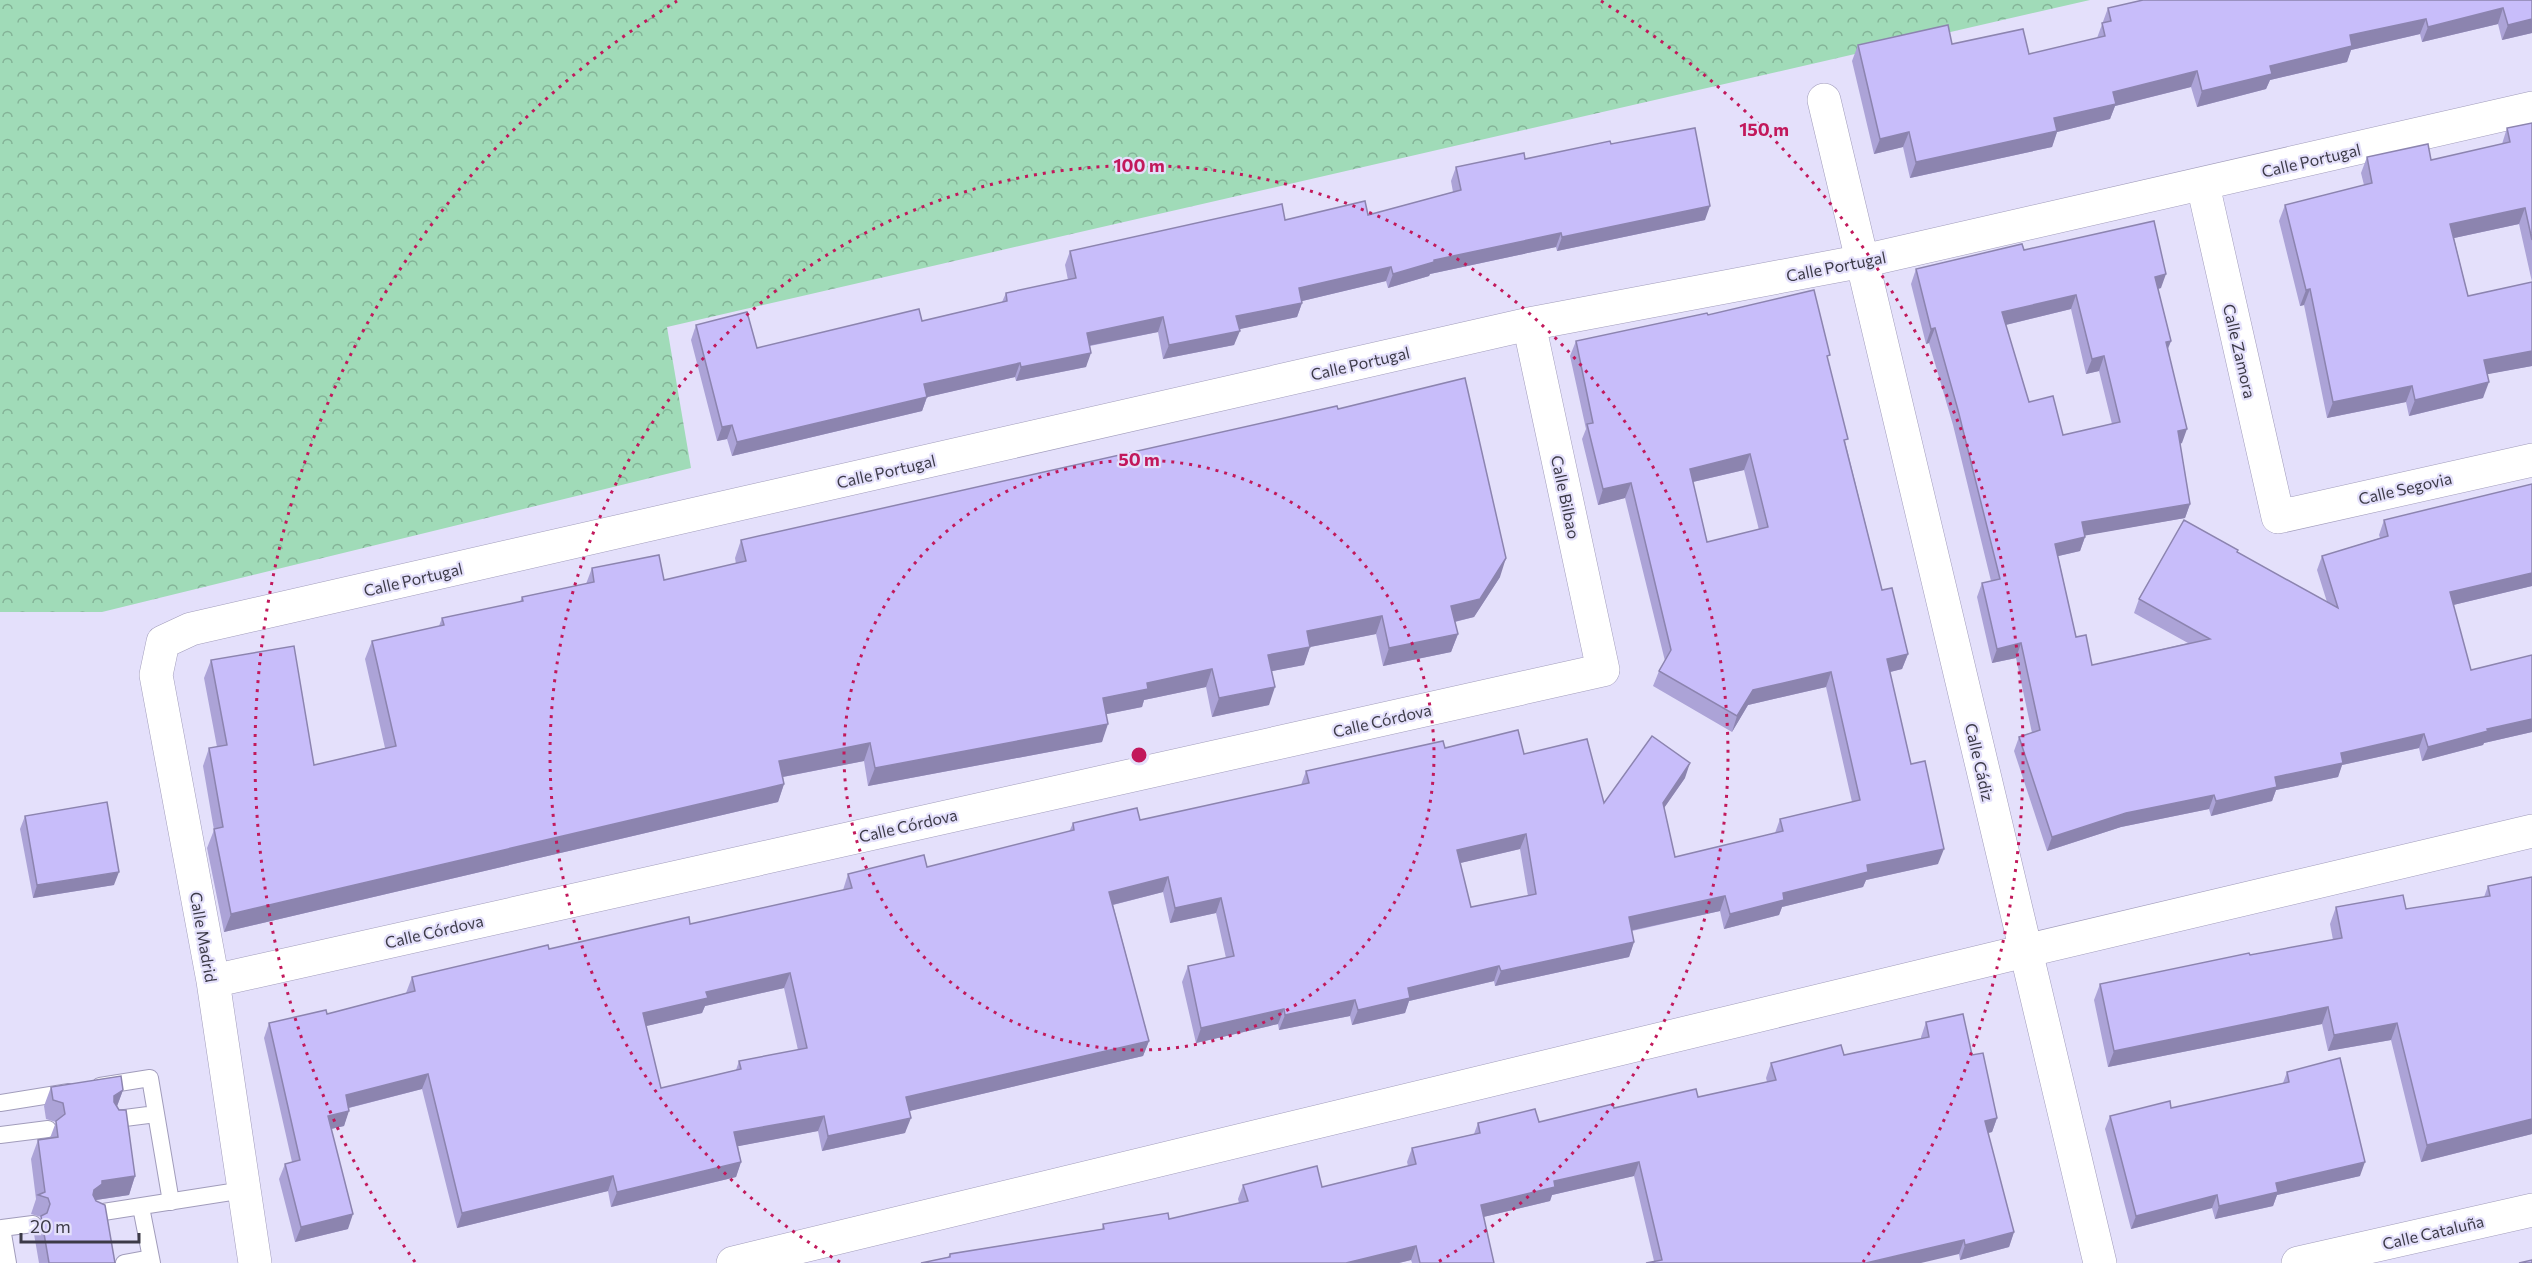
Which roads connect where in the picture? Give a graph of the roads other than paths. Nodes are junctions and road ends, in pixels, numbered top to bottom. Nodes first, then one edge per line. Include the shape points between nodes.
1 (1824, 100) dead end
2 (2532, 108) edge
3 (2203, 185) junction
4 (1863, 261) junction
5 (1529, 324) junction
6 (2532, 460) edge
7 (2278, 517) joint
8 (191, 629) joint
9 (1604, 670) joint
10 (2532, 831) edge
11 (2025, 951) junction
12 (213, 981) junction
13 (0, 1103) edge
14 (156, 1114) junction
15 (117, 1119) edge
16 (48, 1129) dead end
17 (0, 1135) edge
18 (244, 1190) junction
19 (171, 1202) junction
20 (141, 1208) junction
21 (2532, 1210) edge
22 (97, 1213) edge
23 (33, 1224) dead end
24 (1, 1228) edge
25 (2337, 1259) edge
26 (151, 1260) edge
27 (8, 1263) edge
28 (124, 1263) edge
29 (255, 1263) edge
30 (733, 1263) edge
31 (2100, 1263) edge
32 (2298, 1263) edge

1 - 4 street, Calle Cádiz
2 - 3 street, Calle Portugal
3 - 4 street, Calle Portugal
3 - 7 street, Calle Zamora
4 - 5 street, Calle Portugal
4 - 11 street, Calle Cádiz
5 - 8 street, Calle Portugal
5 - 9 street, Calle Bilbao
6 - 7 street, Calle Segovia
8 - 12 street, Calle Madrid via 163,642 156,675
9 - 12 street, Calle Córdova
10 - 11 street
11 - 30 street
11 - 31 street, Calle Cádiz
12 - 18 street, Calle Madrid
13 - 14 lane via 150,1078
14 - 15 lane
14 - 19 lane
16 - 17 lane
18 - 19 lane
18 - 29 street, Calle Madrid
19 - 20 lane
20 - 22 lane
20 - 26 lane
21 - 25 street, Calle Cataluña
23 - 24 lane
24 - 27 lane
25 - 32 street, Calle Cataluña
26 - 28 lane

